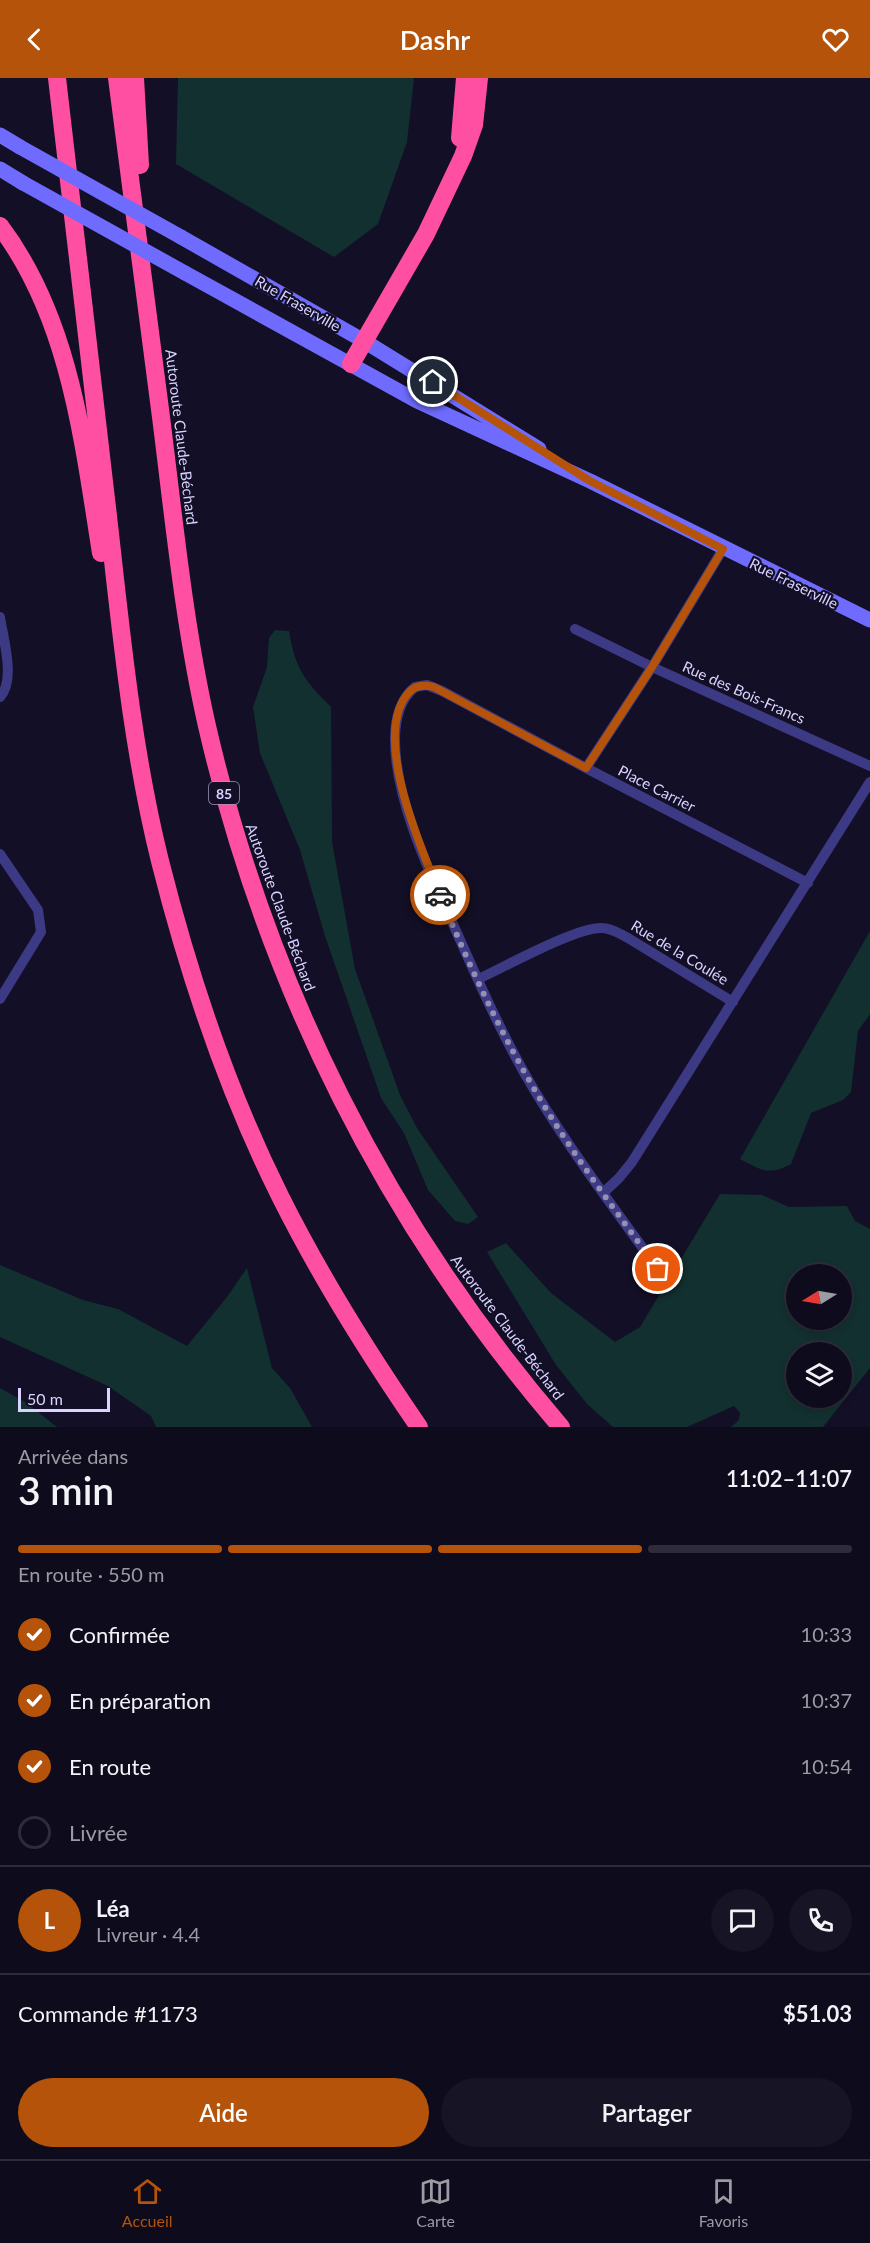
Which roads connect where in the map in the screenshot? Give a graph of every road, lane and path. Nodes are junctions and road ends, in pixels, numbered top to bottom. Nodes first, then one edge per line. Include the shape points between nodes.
1 (45, 78) edge
2 (57, 78) edge
3 (117, 78) edge
4 (135, 78) edge
5 (465, 78) edge
6 (479, 78) edge
7 (0, 135) edge
8 (0, 169) edge
9 (454, 175) junction
10 (0, 226) edge
11 (85, 311) junction
12 (364, 340) junction
13 (351, 364) junction
14 (156, 374) junction
15 (590, 481) junction
16 (723, 549) junction
17 (0, 617) edge
18 (870, 620) edge
19 (575, 629) dead end
20 (652, 667) junction
21 (0, 697) edge
22 (870, 766) edge
23 (586, 768) junction
24 (870, 782) edge
25 (150, 815) junction
26 (0, 854) edge
27 (807, 883) junction
28 (478, 979) junction
29 (0, 999) edge
30 (734, 1002) junction
31 (603, 1193) junction
32 (658, 1269) dead end
33 (419, 1427) edge
34 (561, 1427) edge

1 - 11 highway
2 - 11 highway
3 - 14 highway, Autoroute Claude-Béchard / 85
4 - 14 highway
5 - 9 highway
6 - 9 highway via 472,133
7 - 12 street, Rue Fraserville, bridge
8 - 13 street, Rue Fraserville, bridge
9 - 12 highway via 426,234
10 - 25 highway via 42,297 67,374 96,521 121,695
11 - 25 highway via 120,615
12 - 13 highway
12 - 15 street, Rue Fraserville
13 - 15 street, Rue Fraserville via 417,401
14 - 34 highway, Autoroute Claude-Béchard / 85 via 195,668 236,837 273,945 324,1066 399,1203 459,1296
15 - 16 street, Rue Fraserville
16 - 18 street, Rue Fraserville
16 - 20 street
17 - 21 street via 8,670 8,683
19 - 20 street, Rue des Bois-Francs
20 - 22 street, Rue des Bois-Francs
20 - 23 street
23 - 27 street, Place Carrier
23 - 28 street, Place Carrier via 434,687 415,687 400,705 396,750 407,808 444,905
24 - 27 street
25 - 33 highway via 193,978 258,1149 334,1297
26 - 29 street via 38,910 41,932
27 - 30 street
28 - 30 street, Rue de la Coulée via 576,933 600,928 628,938
28 - 31 street, Place Carrier via 531,1085
30 - 31 street via 626,1171
31 - 32 street, Place Carrier

